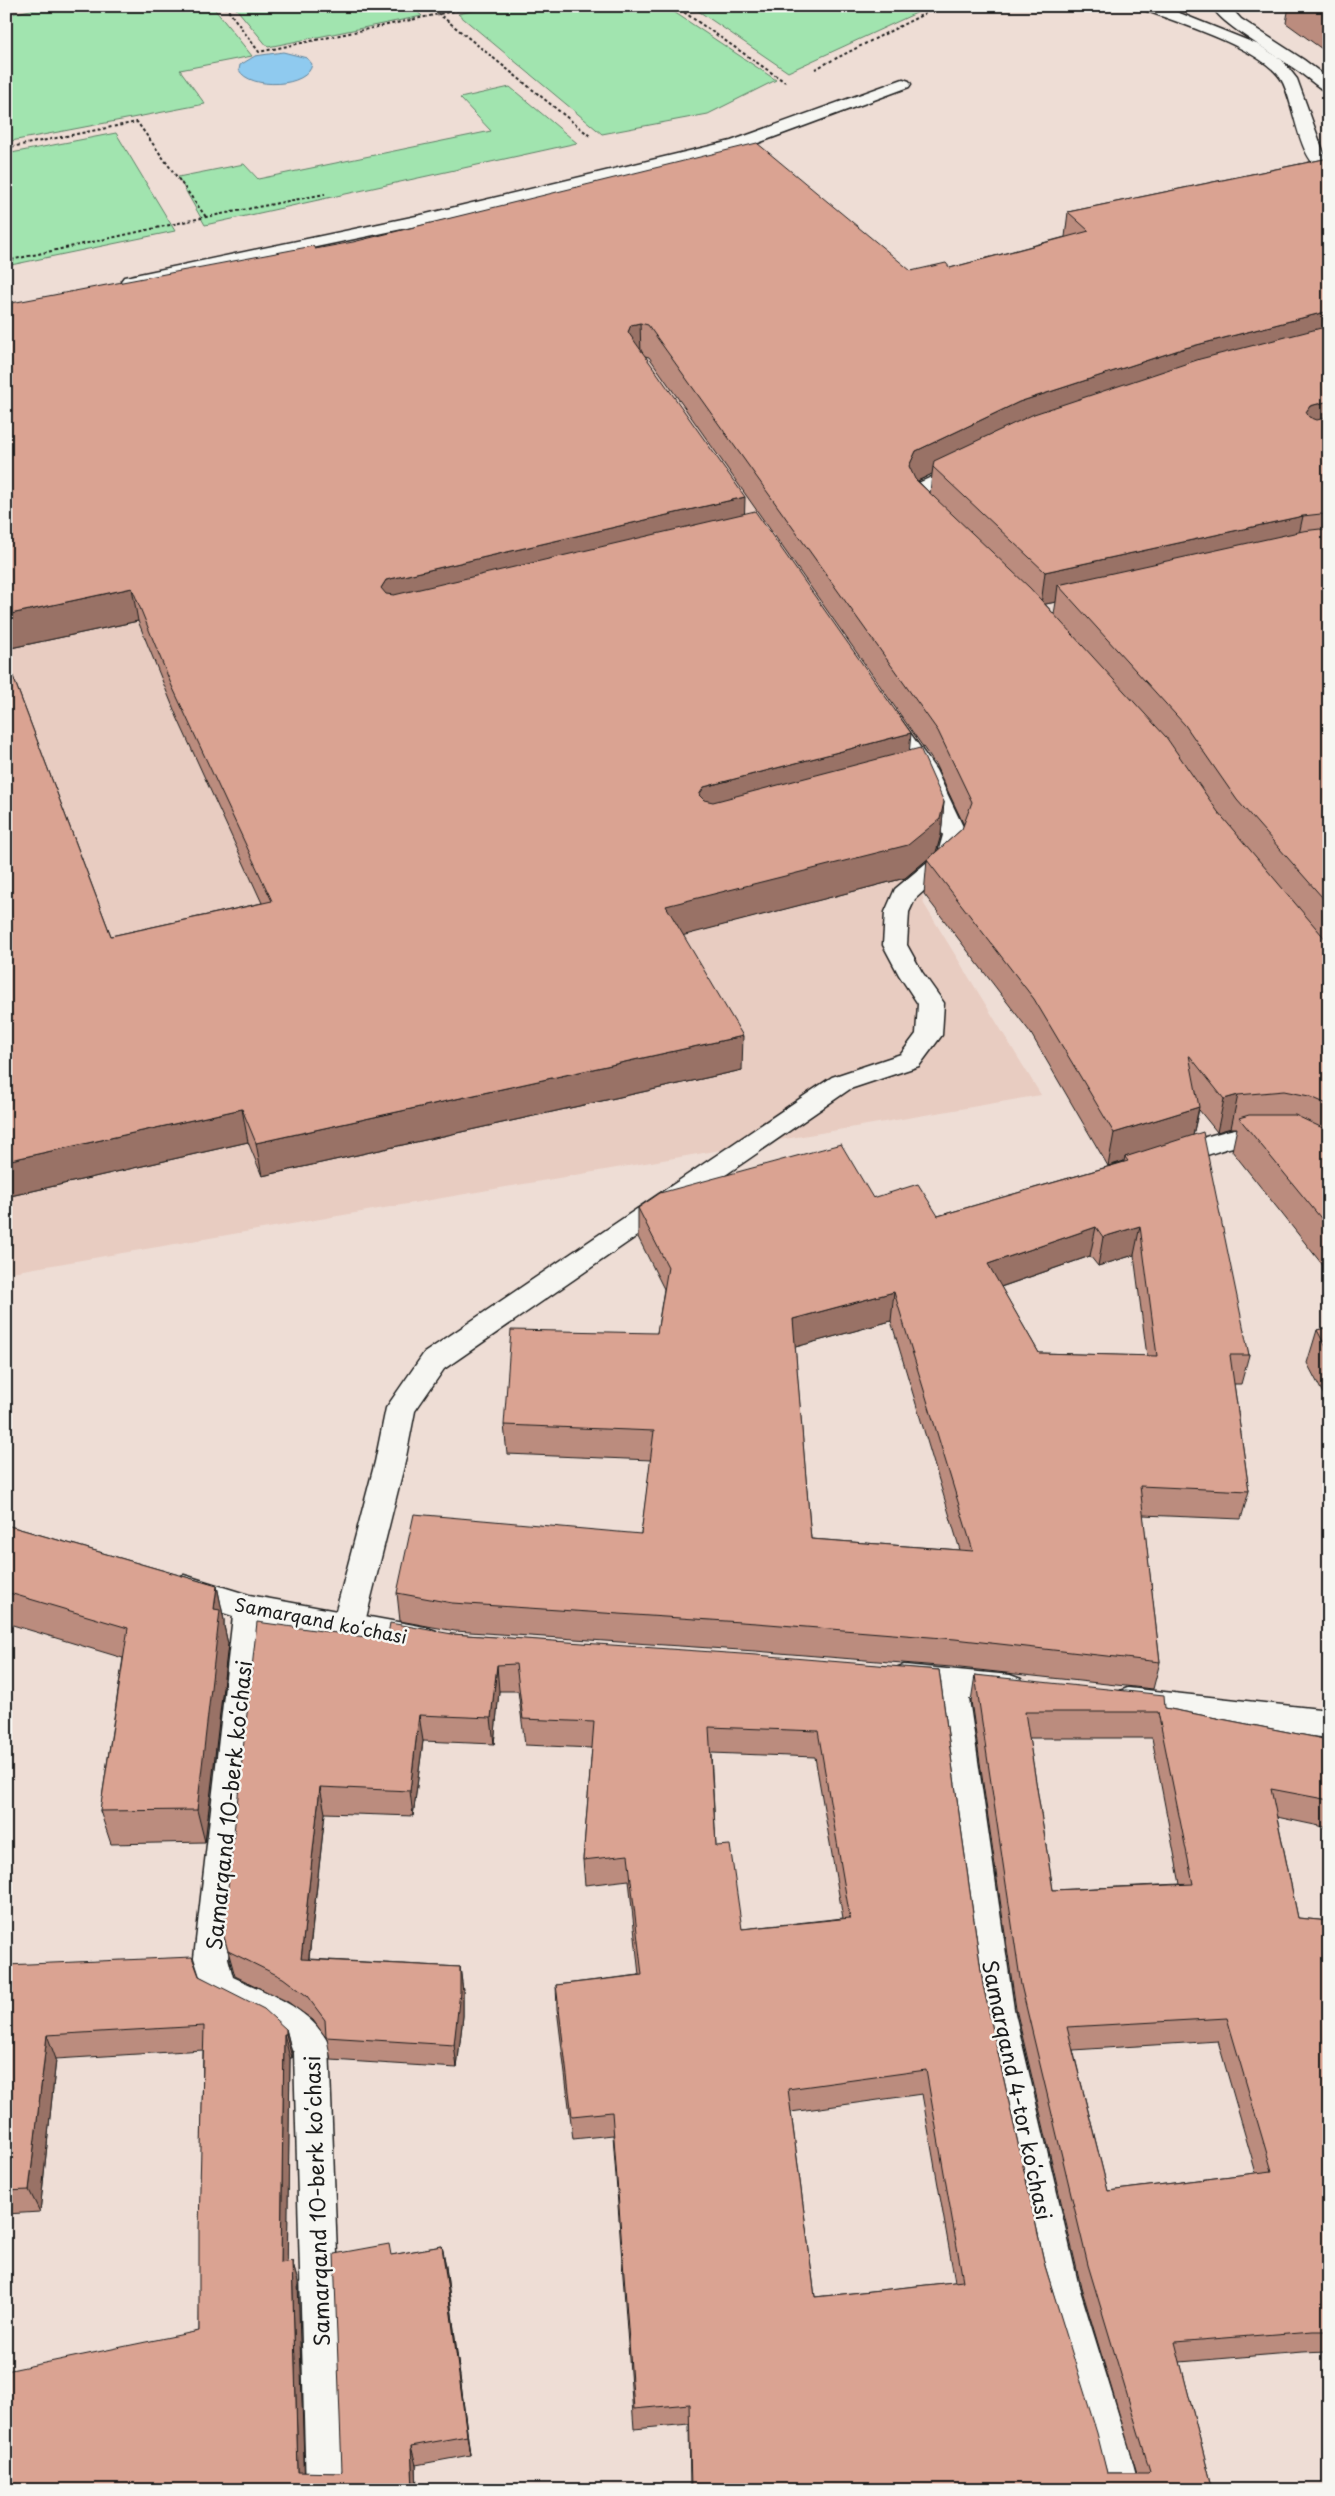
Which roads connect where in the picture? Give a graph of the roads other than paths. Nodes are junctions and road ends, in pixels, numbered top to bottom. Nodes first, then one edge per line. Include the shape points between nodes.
1 (1148, 6) edge
2 (1221, 6) edge
3 (903, 84) dead end
4 (1329, 88) edge
5 (1325, 163) edge
6 (114, 285) edge
7 (981, 460) edge
8 (949, 533) edge
9 (873, 697) edge
10 (1329, 1158) edge
11 (1147, 1166) edge
12 (155, 1579) edge
13 (249, 1608) junction
14 (348, 1626) junction
15 (455, 1646) edge
16 (873, 1676) edge
17 (951, 1683) junction
18 (1041, 1692) edge
19 (1100, 1699) edge
20 (1329, 1724) edge
21 (326, 2490) edge
22 (1120, 2490) edge

1 - 5 street via 1252,48 1276,63 1289,79
2 - 4 street via 1236,22
3 - 6 street via 736,145 426,219
7 - 8 street via 921,489 918,499 921,506
9 - 14 street via 956,834 949,856 904,895 897,912 895,945 911,976 932,1003 929,1036 910,1060 841,1083 434,1361 401,1408
10 - 11 street via 1302,1140 1276,1134 1240,1137
12 - 13 street, Samarqand koʻchasi
13 - 14 street, Samarqand koʻchasi
13 - 21 street, Samarqand 10-berk koʻchasi via 211,1958 218,1987 283,2019 311,2045
14 - 15 street, Samarqand koʻchasi
16 - 17 street
17 - 18 street
17 - 22 street, Samarqand 4-tor koʻchasi via 997,2009 1060,2287
19 - 20 street

